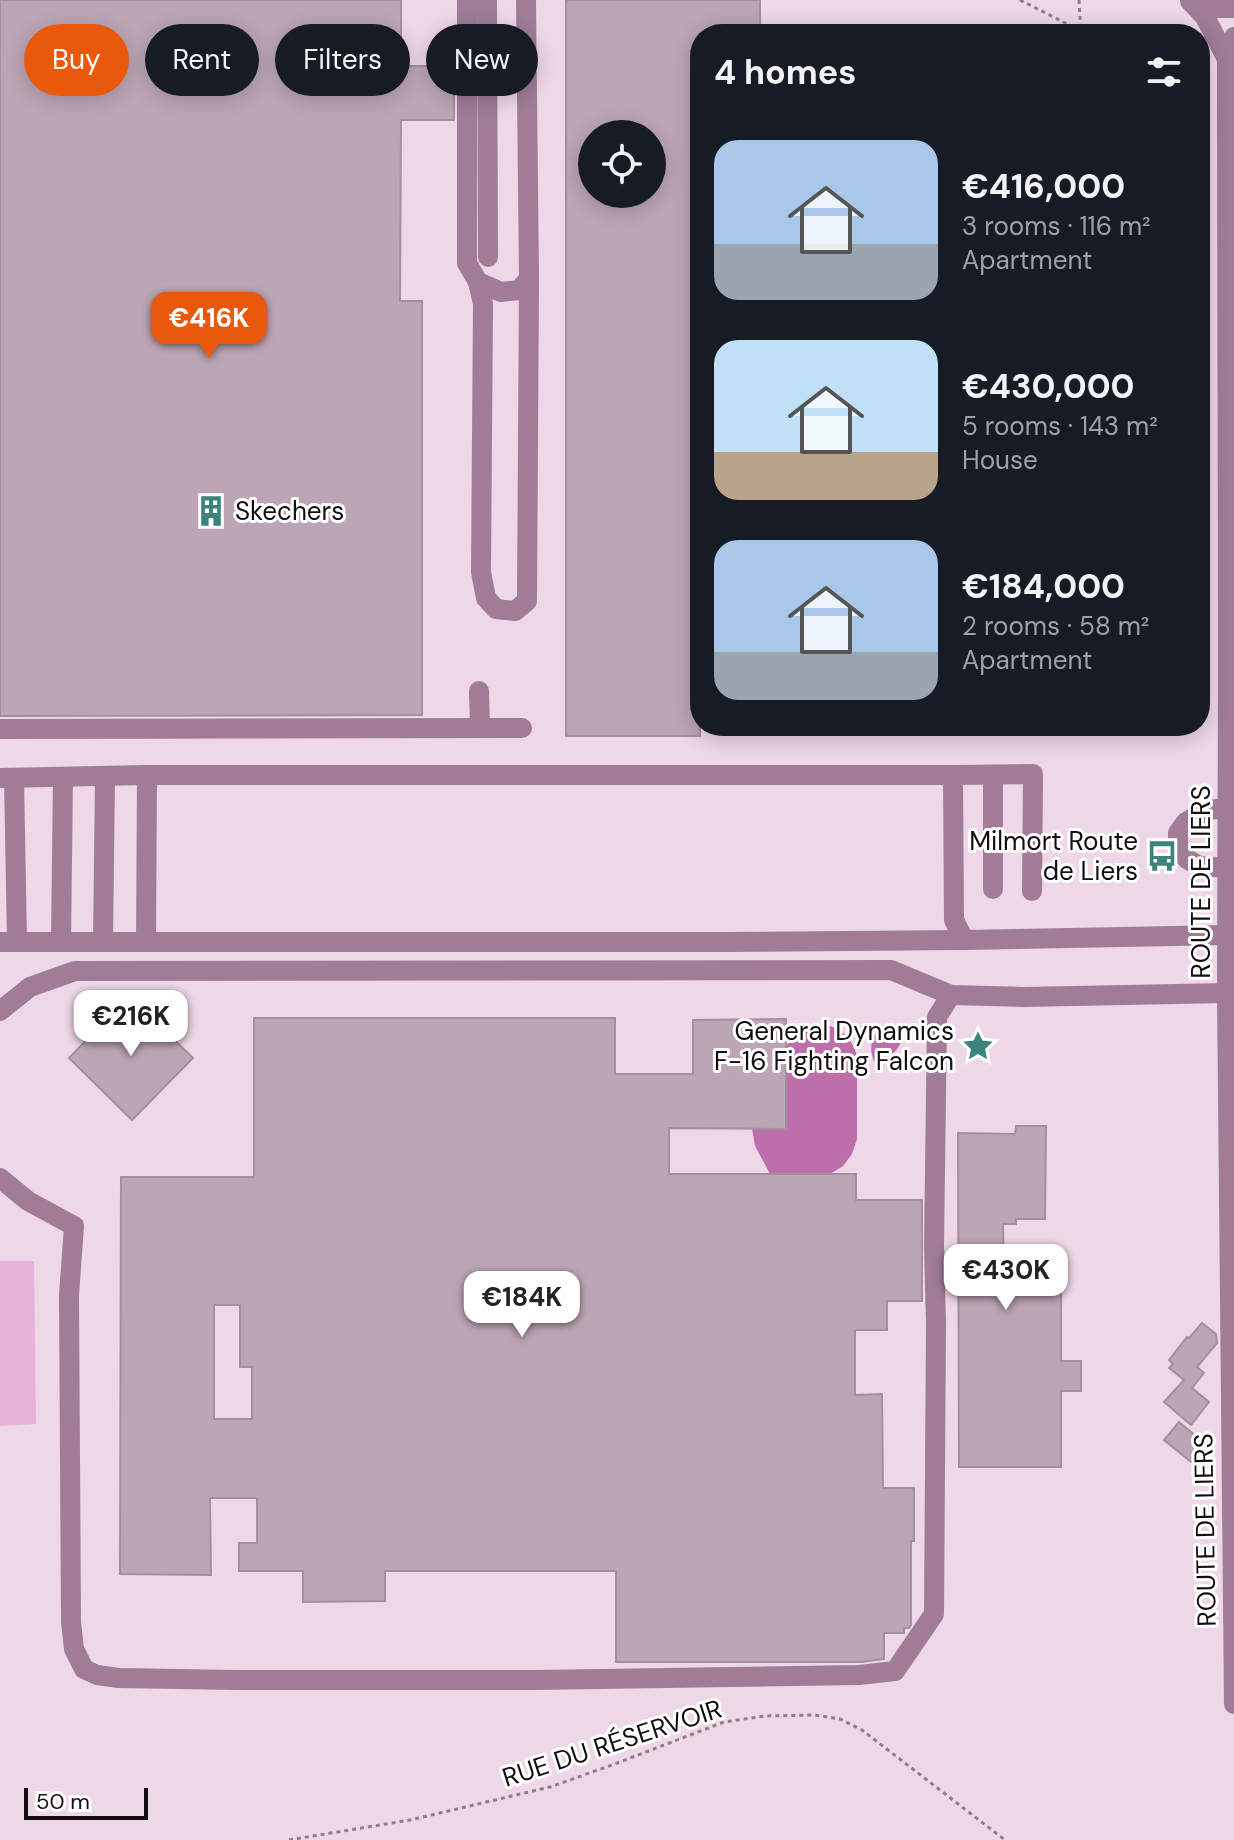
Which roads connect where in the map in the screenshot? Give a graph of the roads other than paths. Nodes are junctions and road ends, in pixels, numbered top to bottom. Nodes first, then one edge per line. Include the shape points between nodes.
1 (467, 0) edge
2 (487, 0) edge
3 (526, 0) edge
4 (1189, 1) edge
5 (1234, 8) edge
6 (1209, 24) edge
7 (1210, 27) edge
8 (1234, 37) edge
9 (1227, 59) junction
10 (488, 257) dead end
11 (529, 279) junction
12 (478, 282) junction
13 (1231, 663) edge
14 (479, 691) dead end
15 (480, 728) junction
16 (522, 728) dead end
17 (0, 729) edge
18 (147, 775) junction
19 (953, 775) junction
20 (993, 775) junction
21 (105, 776) junction
22 (63, 777) junction
23 (7, 778) edge
24 (1228, 808) junction
25 (1228, 868) junction
26 (993, 889) dead end
27 (1032, 891) dead end
28 (1227, 935) junction
29 (964, 940) junction
30 (8, 942) edge
31 (61, 942) junction
32 (103, 942) junction
33 (146, 942) junction
34 (1227, 993) junction
35 (951, 995) junction
36 (0, 1011) edge
37 (0, 1178) edge
38 (1234, 1704) edge

1 - 12 street via 467,263
2 - 10 street
3 - 11 street
4 - 5 street
4 - 6 street, ROUTE DE LIERS
7 - 9 street, ROUTE DE LIERS
8 - 9 street, ROUTE DE LIERS
9 - 13 street, ROUTE DE LIERS
11 - 12 street via 519,290 501,292
11 - 12 street via 527,601 515,611 496,609 486,598 481,572 483,304
13 - 24 street, ROUTE DE LIERS
14 - 15 street
15 - 16 street
15 - 17 street
18 - 19 street
18 - 21 street
18 - 33 street
19 - 20 street
19 - 29 street via 954,920
20 - 26 street
20 - 27 street via 1033,774
21 - 22 street
21 - 32 street
22 - 23 street
22 - 31 street
23 - 30 street
24 - 25 street, ROUTE DE LIERS
24 - 25 street via 1208,810 1178,833 1178,847 1187,859 1199,866
25 - 28 street, ROUTE DE LIERS
28 - 29 street
28 - 34 street, ROUTE DE LIERS
29 - 33 street
30 - 31 street
31 - 32 street
32 - 33 street
34 - 35 street
34 - 38 street, ROUTE DE LIERS
35 - 36 street via 891,970 75,971 30,987
35 - 37 street via 937,1017 934,1614 895,1671 534,1680 237,1680 119,1678 84,1669 74,1649 71,1622 69,1295 74,1226 28,1201

